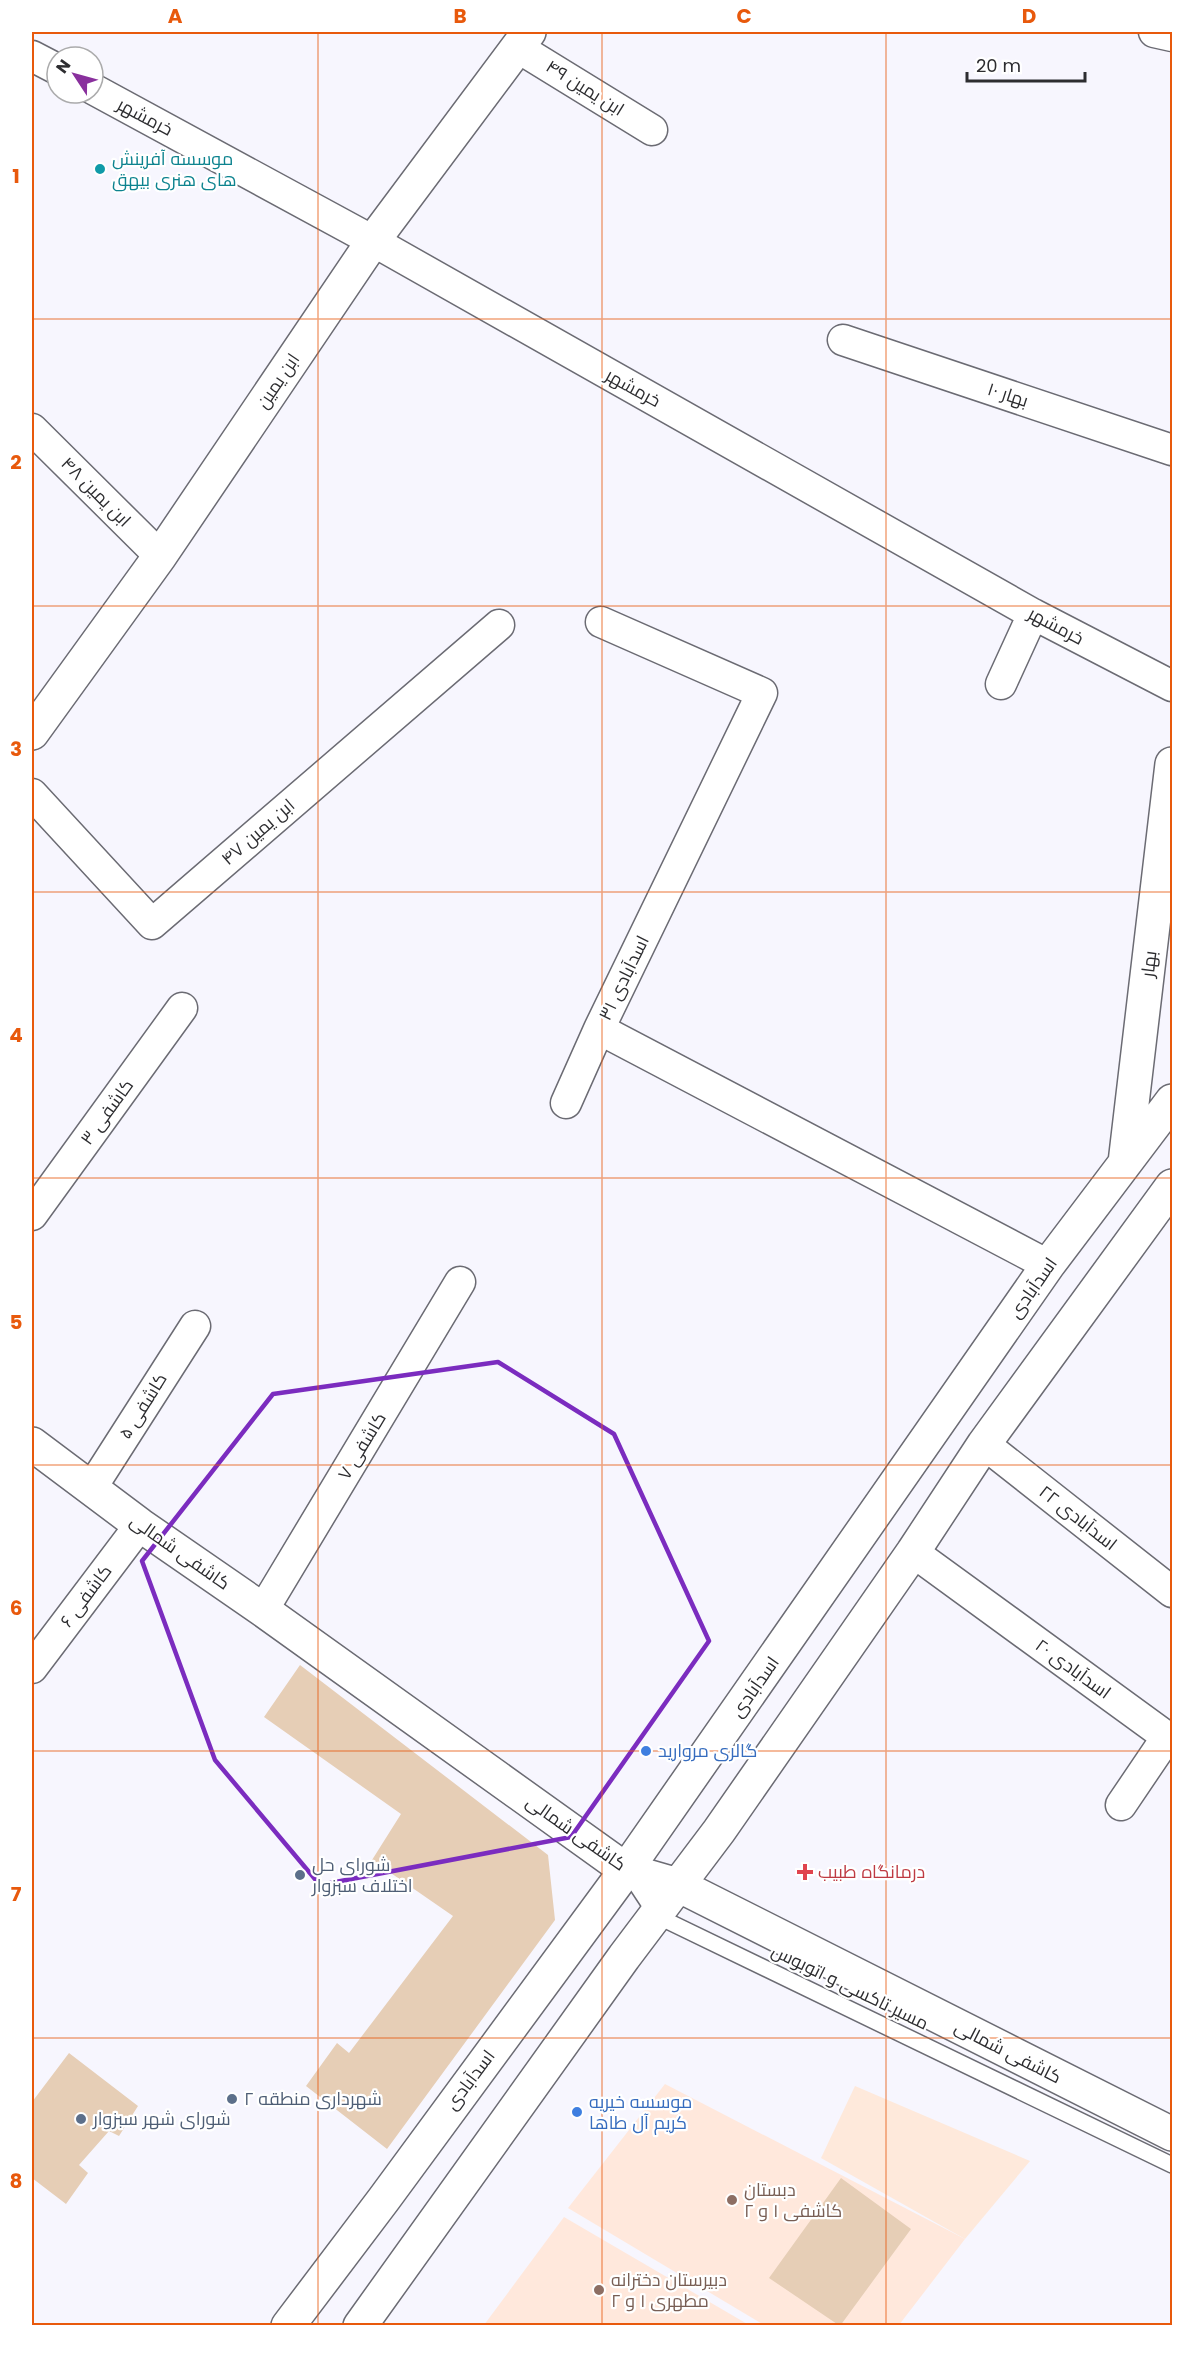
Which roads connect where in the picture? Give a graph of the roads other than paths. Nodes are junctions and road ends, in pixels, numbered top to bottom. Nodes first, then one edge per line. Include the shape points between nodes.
1 (1154, 32) edge
2 (1173, 36) edge
3 (523, 39) edge
4 (105, 96) edge
5 (652, 130) dead end
6 (372, 241) junction
7 (843, 340) dead end
8 (32, 429) edge
9 (1173, 450) edge
10 (160, 556) junction
11 (1033, 614) junction
12 (601, 622) dead end
13 (499, 625) dead end
14 (1001, 684) dead end
15 (1173, 686) edge
16 (32, 733) edge
17 (1173, 764) edge
18 (32, 794) edge
19 (182, 1008) dead end
20 (599, 1029) junction
21 (1173, 1101) edge
22 (566, 1103) dead end
23 (1125, 1163) junction
24 (1173, 1186) edge
25 (32, 1215) edge
26 (1048, 1265) junction
27 (460, 1282) dead end
28 (195, 1326) dead end
29 (32, 1444) edge
30 (984, 1444) junction
31 (92, 1487) junction
32 (140, 1525) junction
33 (913, 1552) junction
34 (1173, 1592) edge
35 (263, 1610) junction
36 (32, 1668) edge
37 (1121, 1805) dead end
38 (626, 1870) junction
39 (678, 1885) junction
40 (657, 1916) junction
41 (1173, 2134) edge
42 (1173, 2164) edge
43 (288, 2325) edge
44 (360, 2325) edge

1 - 2 street
3 - 5 street, ابن یمین ۴۹
3 - 6 main road, ابن یمین
4 - 6 street, خرمشهر
6 - 10 main road, ابن یمین
6 - 11 street, خرمشهر
7 - 9 street, بهار ۱۰
8 - 10 street, ابن یمین ۴۸
10 - 16 main road, ابن یمین
11 - 14 street
11 - 15 street, خرمشهر
12 - 20 street, اسدآبادی ۳۱ via 762,693
13 - 18 street, ابن یمین ۴۷ via 152,924
17 - 23 main road, بهار
19 - 25 street, کاشفی ۳
20 - 22 street
20 - 26 street, اسدآبادی ۳۱
21 - 23 main road, اسدآبادی
23 - 26 main road, اسدآبادی
24 - 30 main road
26 - 38 main road, اسدآبادی
27 - 35 street, کاشفی ۷
28 - 31 street, کاشفی ۵
29 - 31 main road, کاشفی شمالی
30 - 33 main road
30 - 34 street, اسدآبادی ۲۲
31 - 32 main road, کاشفی شمالی
32 - 35 main road, کاشفی شمالی
32 - 36 street, کاشفی ۶
33 - 37 street, اسدآبادی ۲۰ via 1167,1737
33 - 39 main road
35 - 38 main road, کاشفی شمالی
38 - 39 main road, کاشفی شمالی
38 - 40 lane
38 - 43 main road, اسدآبادی
39 - 40 main road
39 - 41 main road, کاشفی شمالی
40 - 42 lane, مسیر تاکسی و اتوبوس
40 - 44 main road

